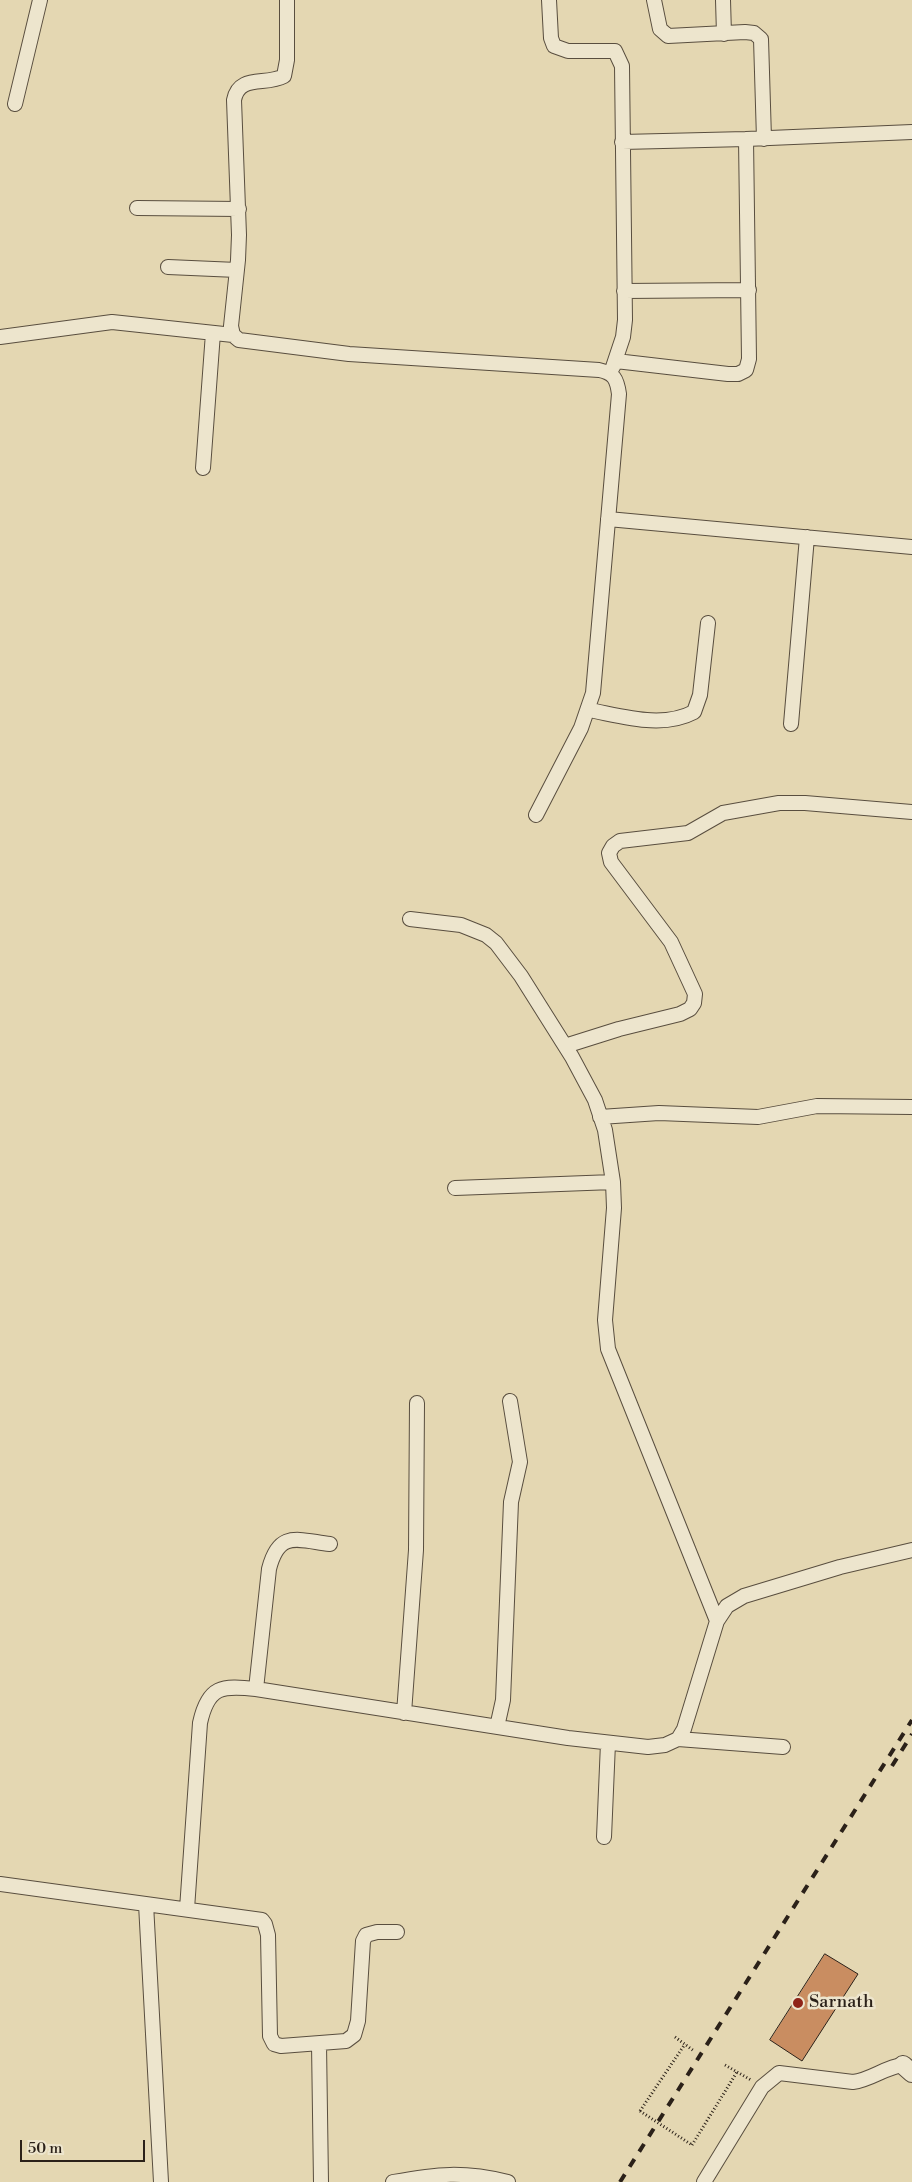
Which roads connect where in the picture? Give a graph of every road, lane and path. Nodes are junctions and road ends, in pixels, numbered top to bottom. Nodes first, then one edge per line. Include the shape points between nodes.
1 (40, 0) edge
2 (287, 0) edge
3 (549, 0) edge
4 (654, 0) edge
5 (723, 0) edge
6 (724, 34) junction
7 (15, 104) dead end
8 (912, 132) edge
9 (746, 139) junction
10 (764, 139) junction
11 (622, 142) junction
12 (137, 208) dead end
13 (239, 209) junction
14 (168, 267) dead end
15 (237, 270) junction
16 (749, 290) junction
17 (624, 291) junction
18 (213, 333) junction
19 (233, 335) junction
20 (0, 336) edge
21 (613, 367) junction
22 (203, 468) dead end
23 (608, 519) junction
24 (807, 537) junction
25 (912, 546) edge
26 (708, 623) dead end
27 (589, 710) junction
28 (791, 724) dead end
29 (912, 812) edge
30 (536, 815) dead end
31 (410, 918) dead end
32 (564, 1046) junction
33 (912, 1107) edge
34 (600, 1117) junction
35 (613, 1182) junction
36 (455, 1188) dead end
37 (510, 1401) dead end
38 (418, 1403) dead end
39 (330, 1544) dead end
40 (912, 1550) edge
41 (717, 1620) junction
42 (256, 1689) junction
43 (404, 1713) junction
44 (497, 1727) junction
45 (678, 1738) junction
46 (608, 1742) junction
47 (783, 1747) dead end
48 (604, 1837) dead end
49 (0, 1884) edge
50 (146, 1904) junction
51 (187, 1909) junction
52 (397, 1932) dead end
53 (675, 2037) dead end
54 (319, 2044) junction
55 (684, 2044) junction
56 (694, 2051) dead end
57 (725, 2064) dead end
58 (907, 2069) edge
59 (737, 2072) junction
60 (762, 2087) junction
61 (161, 2182) edge
62 (321, 2182) edge
63 (393, 2182) edge
64 (508, 2182) edge
65 (704, 2182) edge

1 - 7 street
2 - 13 street via 284,76 248,83 236,91
3 - 11 street via 550,38 554,46 568,51 615,51 619,57 622,66
4 - 6 street via 660,29 668,36
5 - 6 street
6 - 10 street via 745,32 761,39
8 - 10 street
9 - 10 street
9 - 11 street
9 - 16 street
11 - 17 street
12 - 13 street
13 - 15 street
14 - 15 street
15 - 19 street via 231,326
16 - 17 street
16 - 21 street via 749,360 746,370 728,374
17 - 21 street via 623,337
18 - 19 street
18 - 20 street via 112,322
18 - 22 street
19 - 21 street via 240,340 349,354 599,370
21 - 23 street via 619,394
23 - 24 street
23 - 27 street
24 - 25 street
24 - 28 street
26 - 27 street via 700,694 694,712 685,717 654,720
27 - 30 street
29 - 32 street via 779,803 724,814 688,833 620,842 613,846 609,853 611,862 671,942 695,994 694,1003 680,1014
31 - 32 street via 461,925 491,939 507,955
32 - 34 street via 595,1100
33 - 34 street via 817,1106 758,1118 660,1113
34 - 35 street
35 - 36 street
35 - 41 street via 614,1208 605,1320 608,1349
37 - 44 street via 520,1462 511,1502 503,1700
38 - 43 street via 416,1559
39 - 42 street via 296,1540 286,1542 274,1552 269,1569
40 - 41 street via 840,1567 744,1596 727,1606
41 - 45 street
42 - 43 street
42 - 51 street via 236,1686 220,1689 210,1695 204,1706 200,1722
43 - 44 street
44 - 46 street
45 - 46 street via 665,1745 648,1747
45 - 47 street
46 - 48 street
49 - 50 street
50 - 51 street
50 - 61 street
51 - 54 street via 256,1918 265,1924 271,2040 281,2046
52 - 54 street via 371,1933 363,1941 358,2021 354,2035 346,2041
53 - 55 path
54 - 62 street
55 - 56 path
55 - 59 path, bridge via 640,2111 692,2144
57 - 59 path
58 - 60 street via 896,2066 865,2081 853,2082 779,2073
59 - 60 path
60 - 65 street
63 - 64 street via 449,2173

